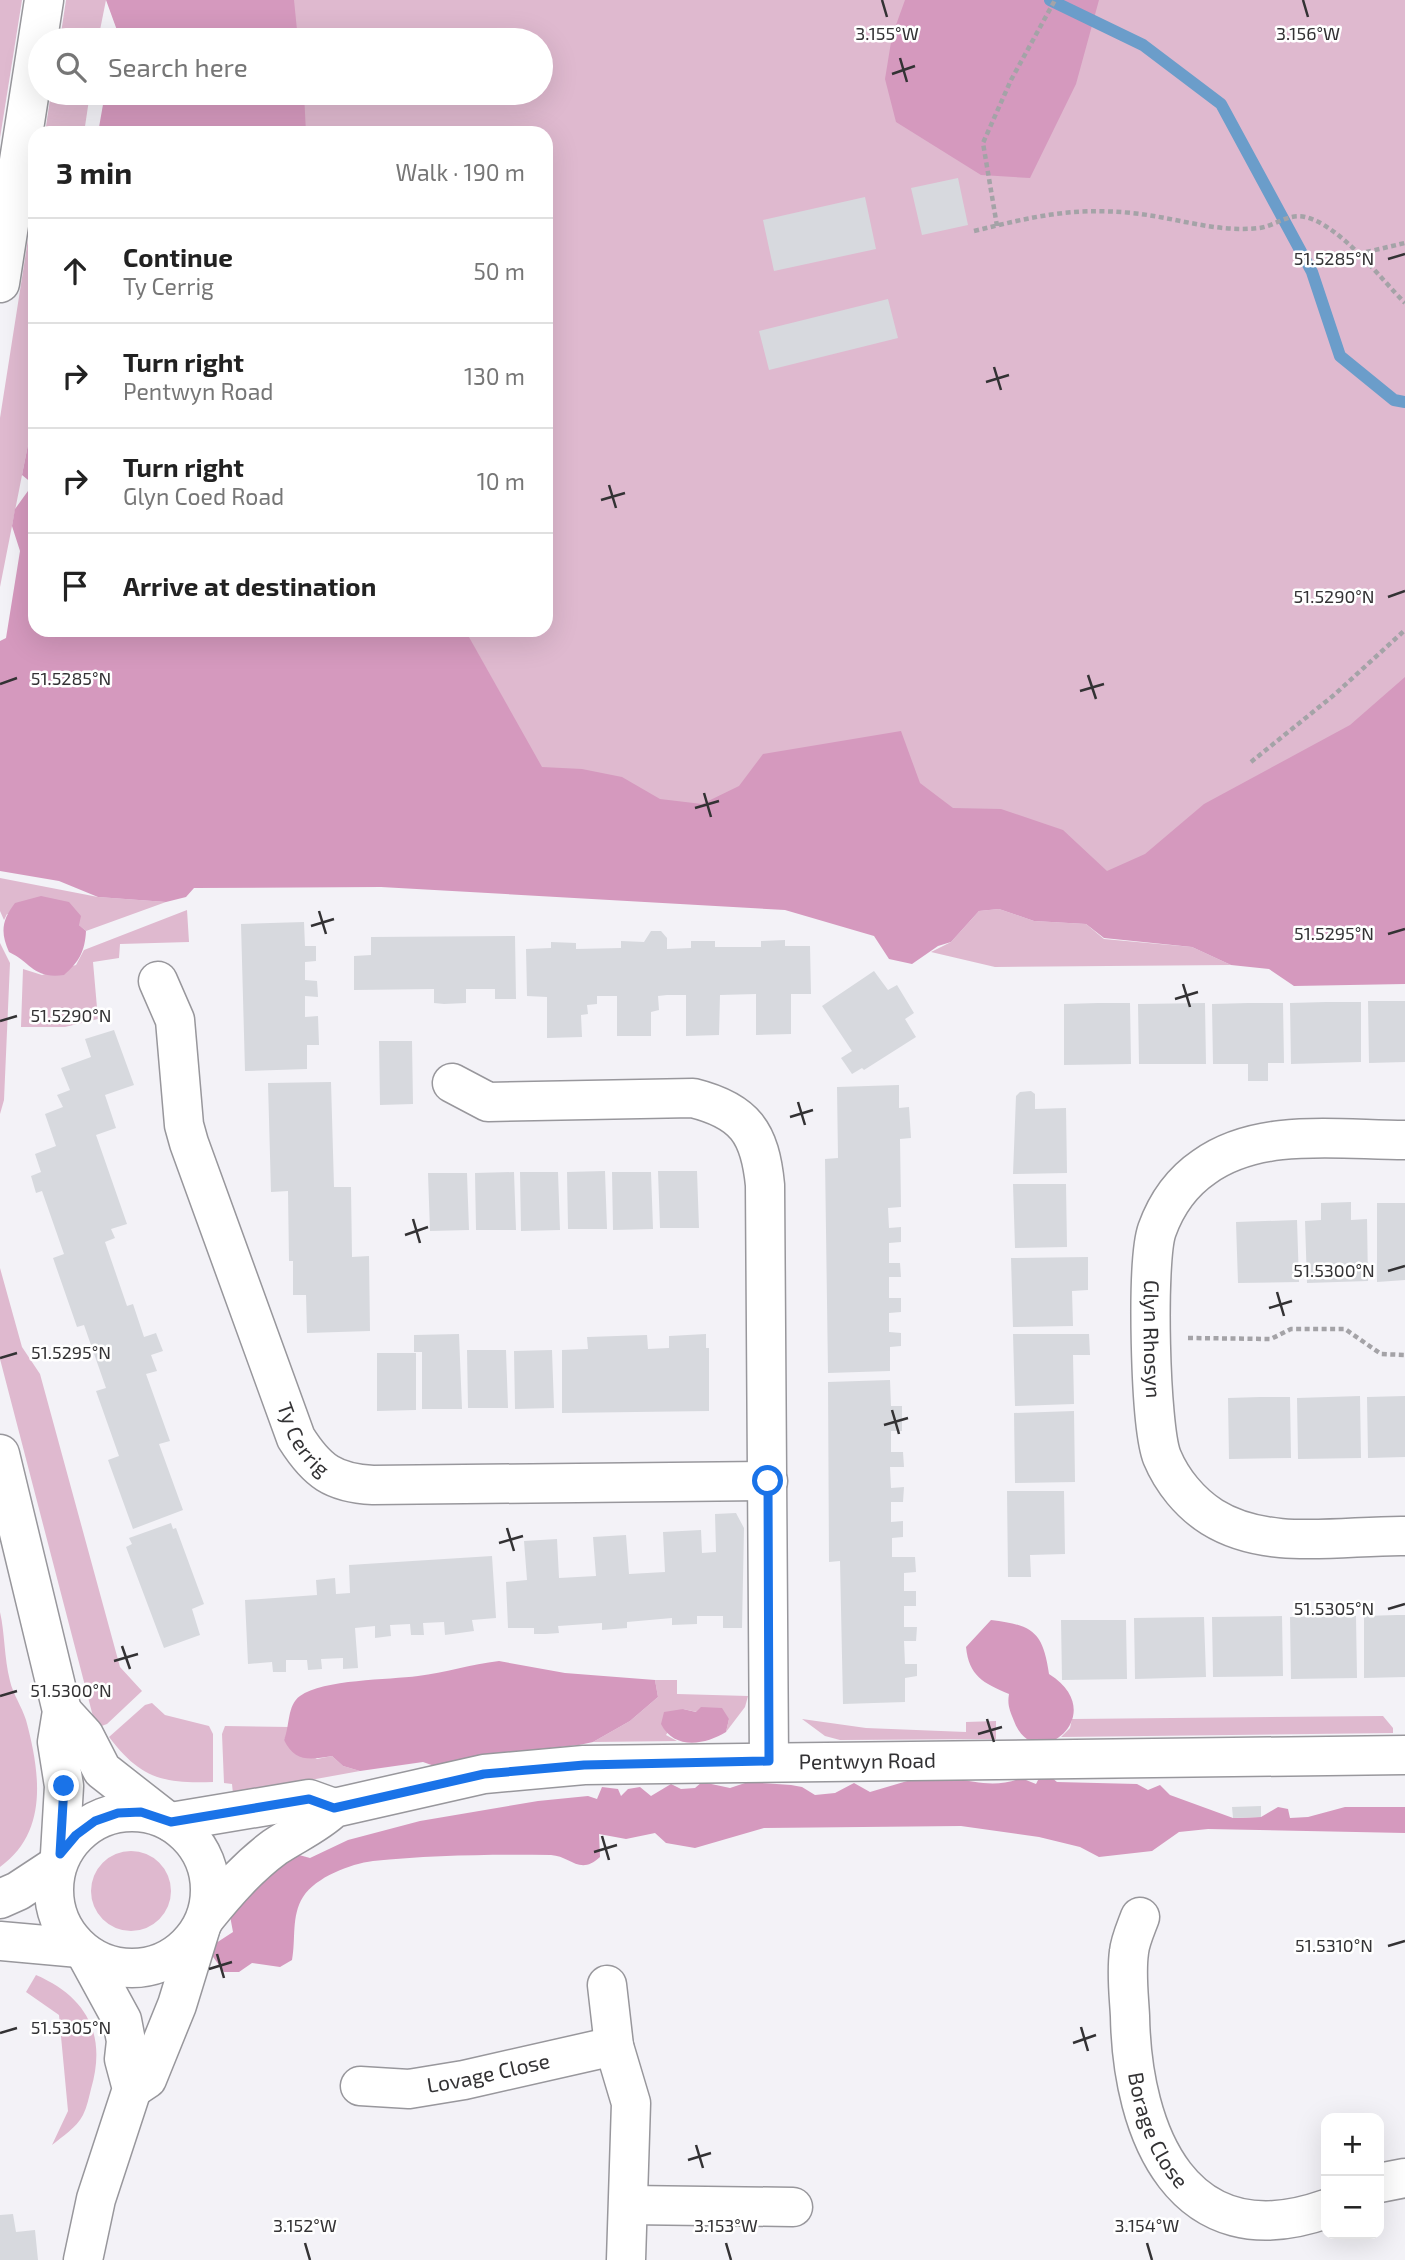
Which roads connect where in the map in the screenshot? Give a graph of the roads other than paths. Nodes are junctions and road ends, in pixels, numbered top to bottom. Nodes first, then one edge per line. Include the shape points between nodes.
1 (44, 0) edge
2 (40, 28) edge
3 (28, 103) edge
4 (0, 283) edge
5 (158, 981) dead end
6 (452, 1083) dead end
7 (1405, 1140) edge
8 (0, 1454) edge
9 (768, 1481) junction
10 (1405, 1536) edge
11 (62, 1711) junction
12 (1405, 1755) edge
13 (769, 1761) junction
14 (334, 1808) junction
15 (168, 1821) junction
16 (58, 1860) junction
17 (0, 1899) edge
18 (1140, 1917) dead end
19 (204, 1922) junction
20 (0, 1941) edge
21 (82, 1951) junction
22 (607, 1985) dead end
23 (614, 2046) junction
24 (360, 2086) dead end
25 (132, 2089) junction
26 (1405, 2178) edge
27 (1384, 2182) edge
28 (629, 2205) junction
29 (793, 2207) dead end
30 (1321, 2210) edge
31 (83, 2260) edge
32 (626, 2260) edge

1 - 2 street
3 - 4 street
5 - 9 street, Ty Cerrig via 175,1020 189,1143 296,1438 325,1473 348,1483 373,1485
6 - 9 street via 488,1102 693,1098 720,1105 755,1137 765,1185
7 - 10 street, Glyn Rhosyn via 1265,1141 1232,1150 1183,1184 1156,1232 1152,1252 1157,1440 1168,1468 1190,1501 1230,1526 1264,1537
8 - 11 street
9 - 13 street
11 - 15 street via 84,1735 102,1770
11 - 16 street via 57,1742 64,1786
12 - 13 street, Pentwyn Road
13 - 14 street, Pentwyn Road via 584,1765 484,1774
14 - 15 street, Pentwyn Road via 309,1799
14 - 19 street, Pentwyn Road via 235,1881
15 - 16 street, Pentwyn Road via 141,1812 106,1817 76,1835
15 - 19 street via 195,1844 209,1873
16 - 17 street, Pentwyn Road
16 - 21 street via 57,1914
18 - 30 street, Borage Close via 1129,1952 1130,2052 1136,2095 1169,2175 1188,2196 1233,2218 1282,2222
19 - 21 street, Pentwyn Road via 182,1949 157,1964 118,1967
19 - 25 street via 147,2079
20 - 21 street, Pentwyn Road
21 - 25 street via 122,2020 124,2059
22 - 23 street
23 - 24 street, Lovage Close via 409,2089
23 - 28 street via 631,2103
25 - 31 street via 96,2199
26 - 27 street
28 - 29 street
28 - 32 street

